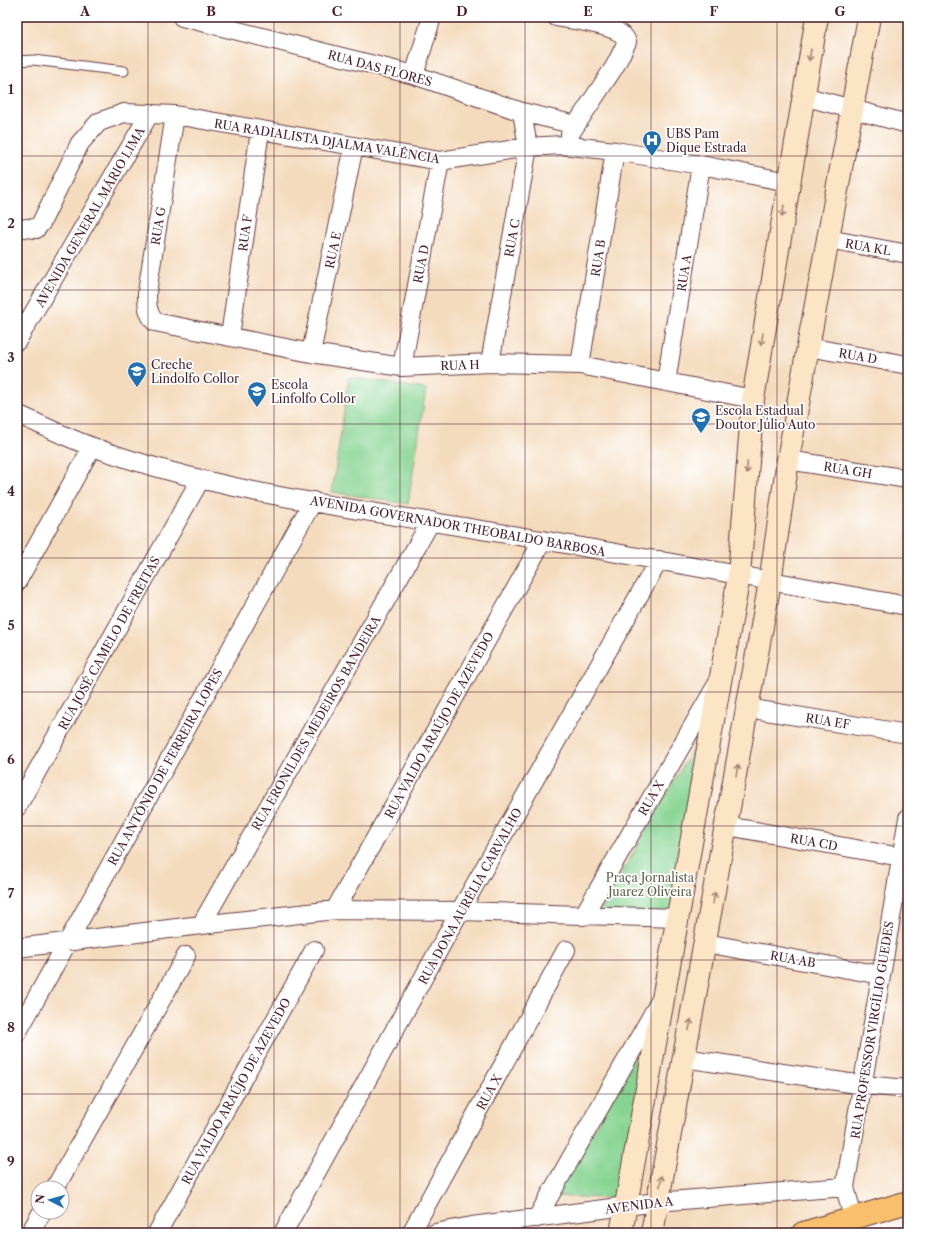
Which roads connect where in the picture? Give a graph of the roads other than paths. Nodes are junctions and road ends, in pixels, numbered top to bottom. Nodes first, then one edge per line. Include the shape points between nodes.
1 (182, 17) edge
2 (432, 17) edge
3 (556, 17) edge
4 (816, 17) edge
5 (869, 17) edge
6 (17, 61) edge
7 (124, 71) dead end
8 (414, 75) junction
9 (803, 96) junction
10 (852, 108) junction
11 (522, 112) junction
12 (150, 113) junction
13 (175, 115) junction
14 (908, 124) edge
15 (576, 125) junction
16 (260, 131) junction
17 (562, 145) junction
18 (354, 146) junction
19 (528, 147) junction
20 (615, 150) junction
21 (440, 161) junction
22 (701, 165) junction
23 (788, 182) junction
24 (22, 225) edge
25 (828, 239) junction
26 (908, 254) edge
27 (167, 326) joint
28 (230, 336) junction
29 (17, 341) edge
30 (808, 347) junction
31 (312, 353) junction
32 (490, 363) junction
33 (908, 364) edge
34 (580, 365) junction
35 (402, 367) junction
36 (666, 382) junction
37 (753, 399) junction
38 (17, 414) edge
39 (92, 447) junction
40 (788, 460) junction
41 (908, 479) edge
42 (200, 480) junction
43 (314, 502) junction
44 (431, 521) junction
45 (543, 540) junction
46 (659, 560) junction
47 (739, 576) junction
48 (17, 582) edge
49 (770, 582) junction
50 (908, 606) edge
51 (719, 680) junction
52 (747, 708) junction
53 (908, 734) edge
54 (17, 807) edge
55 (908, 818) edge
56 (727, 826) junction
57 (901, 857) junction
58 (902, 883) edge
59 (335, 910) junction
60 (460, 911) junction
61 (584, 916) junction
62 (677, 918) junction
63 (201, 925) junction
64 (68, 942) junction
65 (705, 943) junction
66 (17, 948) edge
67 (314, 950) dead end
68 (566, 950) dead end
69 (186, 956) dead end
70 (881, 975) junction
71 (664, 993) junction
72 (17, 1033) edge
73 (684, 1058) junction
74 (863, 1085) junction
75 (908, 1089) edge
76 (60, 1180) edge
77 (845, 1187) junction
78 (658, 1202) junction
79 (908, 1202) edge
80 (626, 1206) junction
81 (537, 1218) junction
82 (853, 1218) junction
83 (37, 1220) edge
84 (30, 1233) edge
85 (157, 1233) edge
86 (283, 1233) edge
87 (411, 1233) edge
88 (435, 1233) edge
89 (621, 1233) edge
90 (652, 1233) edge
91 (803, 1233) edge

1 - 8 street, RUA DAS FLORES
2 - 8 street
3 - 15 street via 610,28 623,35 627,42 615,66
4 -> 9 street
5 - 10 street
6 - 7 lane via 33,60
8 - 11 street, RUA DAS FLORES
9 - 10 street
9 - 23 street
10 - 14 street
10 - 25 street
11 - 15 street, RUA DAS FLORES
11 - 19 street, RUA C
12 - 13 street, RUA RADIALISTA DJALMA VALÊNCIA
12 - 24 street, RUA RADIALISTA DJALMA VALÊNCIA via 124,113 99,122 80,143 41,223 36,229
12 - 29 street, AVENIDA GENERAL MÁRIO LIMA
13 - 16 street, RUA RADIALISTA DJALMA VALÊNCIA
13 - 27 street, RUA G via 147,292 150,316 155,322
15 - 17 street
16 - 18 street, RUA RADIALISTA DJALMA VALÊNCIA
16 - 28 street, RUA F
17 - 19 street, RUA RADIALISTA DJALMA VALÊNCIA
17 - 20 street, RUA RADIALISTA DJALMA VALÊNCIA
18 - 21 street, RUA RADIALISTA DJALMA VALÊNCIA
18 - 31 street, RUA E
19 - 21 street, RUA RADIALISTA DJALMA VALÊNCIA
19 - 32 street, RUA C
20 - 22 street, RUA RADIALISTA DJALMA VALÊNCIA
20 - 34 street, RUA B
21 - 35 street, RUA D
22 - 23 street, RUA RADIALISTA DJALMA VALÊNCIA
22 - 36 street, RUA A
23 -> 37 street
25 - 26 street, RUA KL
25 - 30 street
27 - 28 street, RUA H
28 - 31 street, RUA H
30 - 33 street, RUA D
30 - 40 street
31 - 35 street, RUA H
32 - 34 street, RUA H
32 - 35 street, RUA H
34 - 36 street, RUA H
36 - 37 street, RUA H
37 -> 47 street
38 - 39 street, AVENIDA GOVERNADOR THEOBALDO BARBOSA
39 - 42 street, AVENIDA GOVERNADOR THEOBALDO BARBOSA
39 - 48 street
40 - 41 street, RUA GH
40 - 49 street
42 - 43 street, AVENIDA GOVERNADOR THEOBALDO BARBOSA
42 - 54 street, RUA JOSÉ CAMELO DE FREITAS
43 - 44 street, AVENIDA GOVERNADOR THEOBALDO BARBOSA
43 - 64 street, RUA ANTÔNIO DE FERREIRA LOPES
44 - 45 street, AVENIDA GOVERNADOR THEOBALDO BARBOSA
44 - 63 street, RUA ERONILDES MEDEIROS BANDEIRA
45 - 46 street, AVENIDA GOVERNADOR THEOBALDO BARBOSA
45 - 59 street, RUA VALDO ARAÚJO DE AZEVEDO
46 - 47 street, AVENIDA GOVERNADOR THEOBALDO BARBOSA
46 - 60 street, RUA DONA AURÉLIA CARVALHO
47 - 49 street, AVENIDA GOVERNADOR THEOBALDO BARBOSA
47 - 51 street
49 - 50 street, AVENIDA GOVERNADOR THEOBALDO BARBOSA
49 - 52 street
51 - 61 street, RUA X
51 - 62 street
52 - 53 street, RUA EF
56 -> 52 street
55 - 57 street, RUA PROFESSOR VIRGÍLIO GUEDES
56 - 57 street, RUA CD
65 -> 56 street
57 - 58 street, RUA PROFESSOR VIRGÍLIO GUEDES
58 - 70 street, RUA PROFESSOR VIRGÍLIO GUEDES
59 - 60 street
59 - 63 street
60 - 61 street
60 - 86 street, RUA DONA AURÉLIA CARVALHO
61 - 62 street
62 - 71 street
63 - 64 street
64 - 66 street
64 - 72 street, RUA ANTÔNIO DE FERREIRA LOPES
65 - 70 street, RUA AB
73 -> 65 street
67 - 85 street, RUA VALDO ARAÚJO DE AZEVEDO
68 - 87 street, RUA X
69 - 76 street
70 - 74 street, RUA PROFESSOR VIRGÍLIO GUEDES
71 - 80 street
71 - 81 street
73 - 74 street
78 -> 73 street
74 - 75 street
74 - 77 street, RUA PROFESSOR VIRGÍLIO GUEDES
77 - 78 street, AVENIDA A
77 - 82 street, RUA PROFESSOR VIRGÍLIO GUEDES
78 - 80 street, AVENIDA A
78 - 90 street
79 - 82 main road
80 - 81 street, AVENIDA A
80 - 89 street
81 - 88 street, AVENIDA A
82 - 91 main road
83 - 84 street

